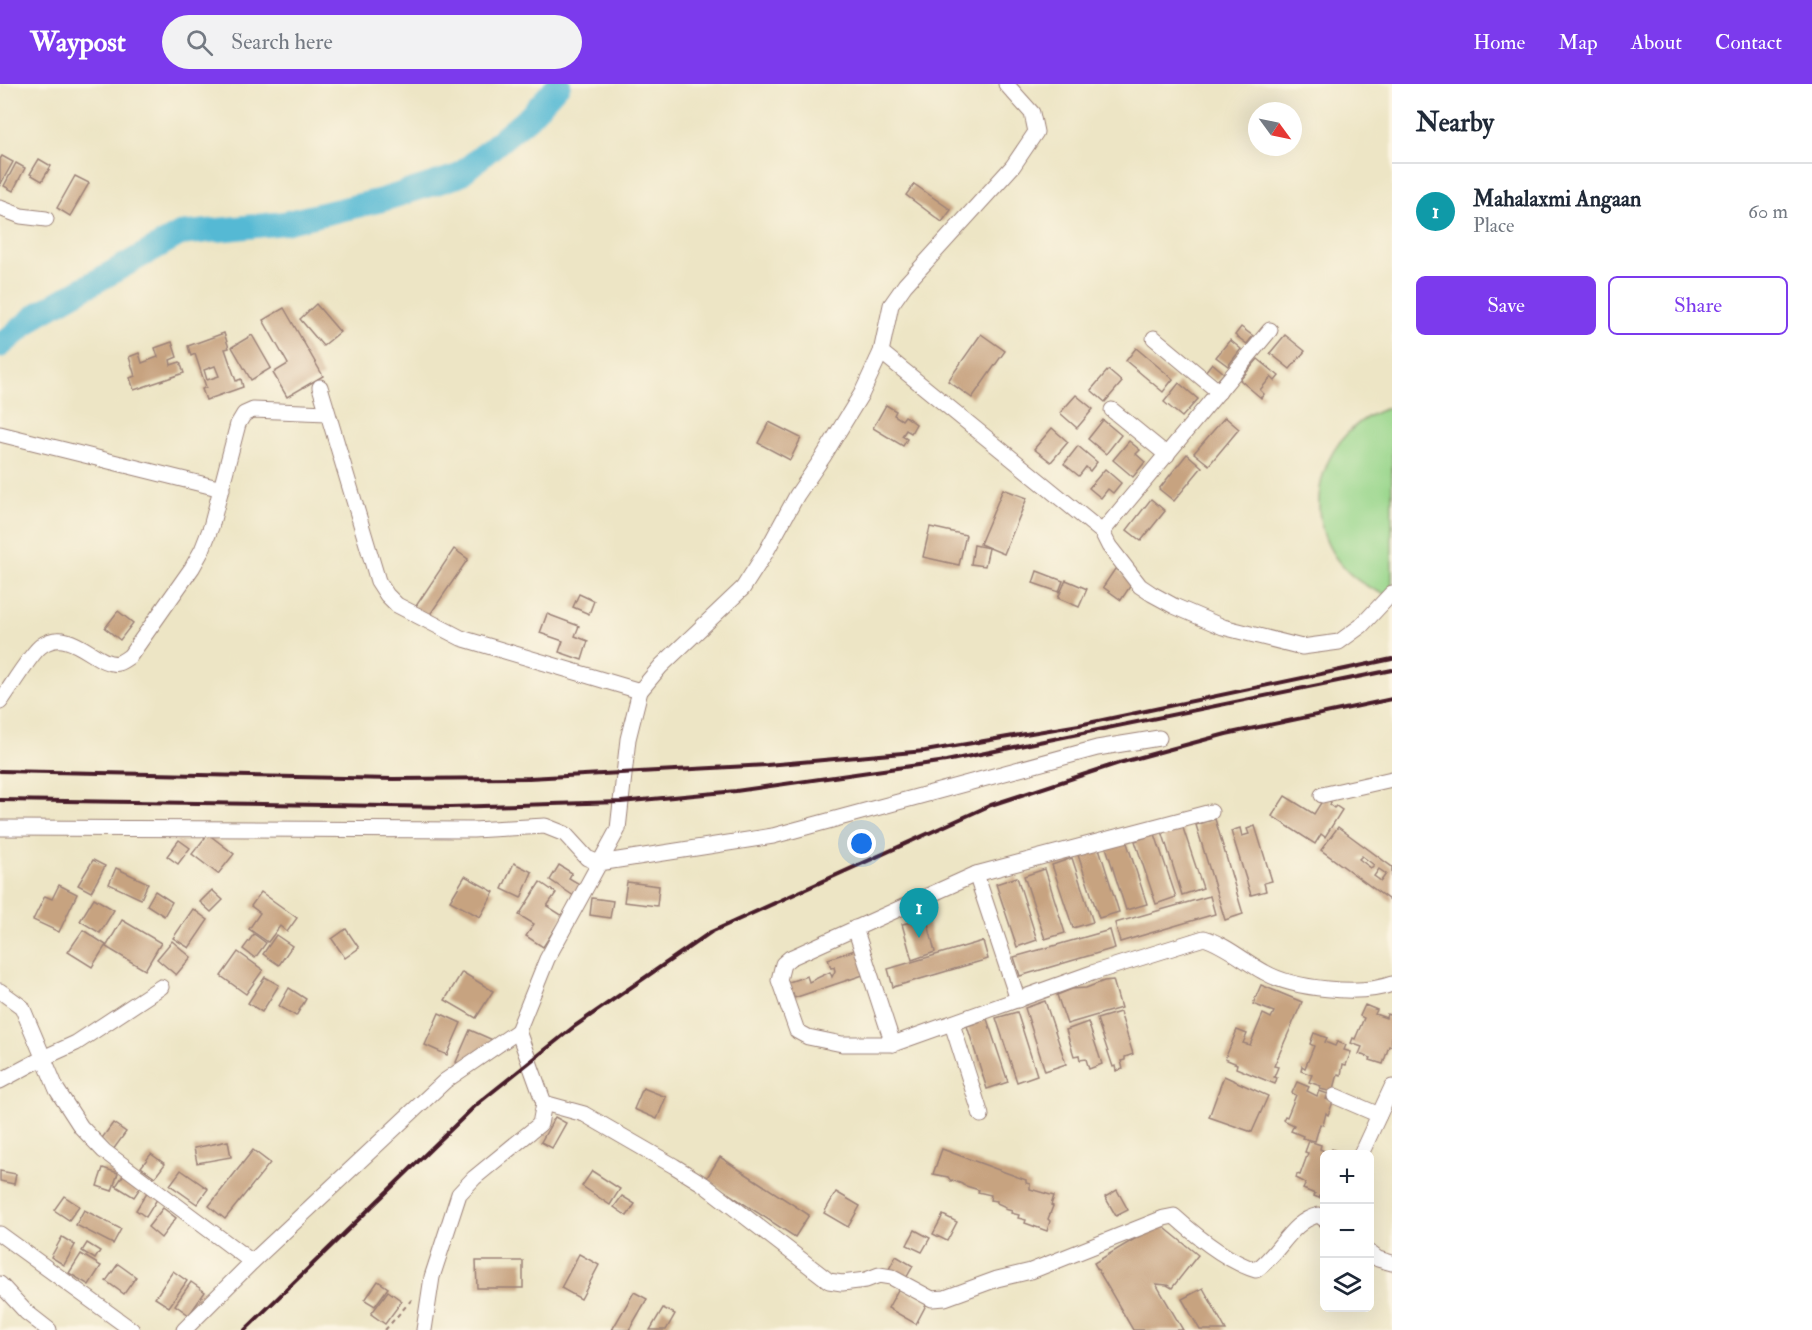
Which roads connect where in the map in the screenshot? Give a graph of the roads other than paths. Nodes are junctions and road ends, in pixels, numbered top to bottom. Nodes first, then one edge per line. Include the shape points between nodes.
1 (1006, 84) edge
2 (0, 207) edge
3 (45, 219) dead end
4 (1270, 330) dead end
5 (1154, 338) dead end
6 (882, 352) junction
7 (320, 387) dead end
8 (1219, 392) junction
9 (1112, 410) dead end
10 (327, 413) junction
11 (0, 434) edge
12 (1167, 455) junction
13 (222, 489) junction
14 (1102, 532) junction
15 (1392, 592) edge
16 (640, 691) junction
17 (0, 702) edge
18 (1159, 738) dead end
19 (1392, 779) edge
20 (1322, 795) dead end
21 (1211, 812) dead end
22 (0, 828) edge
23 (599, 863) junction
24 (976, 874) junction
25 (855, 928) junction
26 (1392, 984) edge
27 (161, 987) dead end
28 (0, 991) edge
29 (1018, 1000) junction
30 (952, 1024) junction
31 (518, 1031) junction
32 (894, 1044) junction
33 (43, 1058) junction
34 (0, 1081) edge
35 (1392, 1087) edge
36 (1335, 1096) dead end
37 (544, 1103) junction
38 (981, 1115) dead end
39 (1379, 1115) junction
40 (1363, 1150) edge
41 (1320, 1215) edge
42 (0, 1234) edge
43 (1374, 1256) edge
44 (252, 1262) junction
45 (1392, 1263) edge
46 (0, 1284) edge
47 (49, 1330) edge
48 (132, 1330) edge
49 (184, 1330) edge
50 (424, 1330) edge

1 - 6 street via 1032,113 1036,132 1012,166 891,305
2 - 3 street via 21,216
4 - 8 street
5 - 8 street
6 - 14 street
6 - 16 street via 862,393 743,588
7 - 10 street
8 - 12 street
9 - 12 street
10 - 13 street via 253,410 244,414
10 - 16 street via 378,580 396,605 461,638
11 - 13 street
12 - 14 street
13 - 17 street via 202,550 130,656 110,663 70,641 51,642 40,646
14 - 15 street via 1140,586 1152,594 1222,627 1302,646 1339,642 1361,626
16 - 23 street via 628,739 618,829
18 - 23 street via 1097,748 774,836
19 - 20 street
21 - 24 street
22 - 23 street via 473,830 545,826 564,834 587,858
23 - 31 street via 547,959
24 - 25 street
24 - 29 street
25 - 32 street
25 - 32 street via 790,958 783,964 778,980 802,1035 842,1044
26 - 29 street via 1380,989 1321,990 1267,974 1204,938
27 - 33 street via 76,1043
28 - 33 street via 22,1007
29 - 30 street
30 - 32 street
30 - 38 street
31 - 37 street
31 - 44 street via 445,1081
33 - 34 street
33 - 44 street via 57,1090 81,1127 104,1151
35 - 39 street
36 - 39 street
37 - 41 street via 584,1114 703,1184 829,1281 842,1283 891,1276 932,1299 1031,1271 1174,1216 1242,1266 1256,1270 1298,1224
37 - 50 street via 540,1124 459,1194 432,1277
39 - 40 street
42 - 48 street
43 - 45 street
44 - 49 street
46 - 47 street

